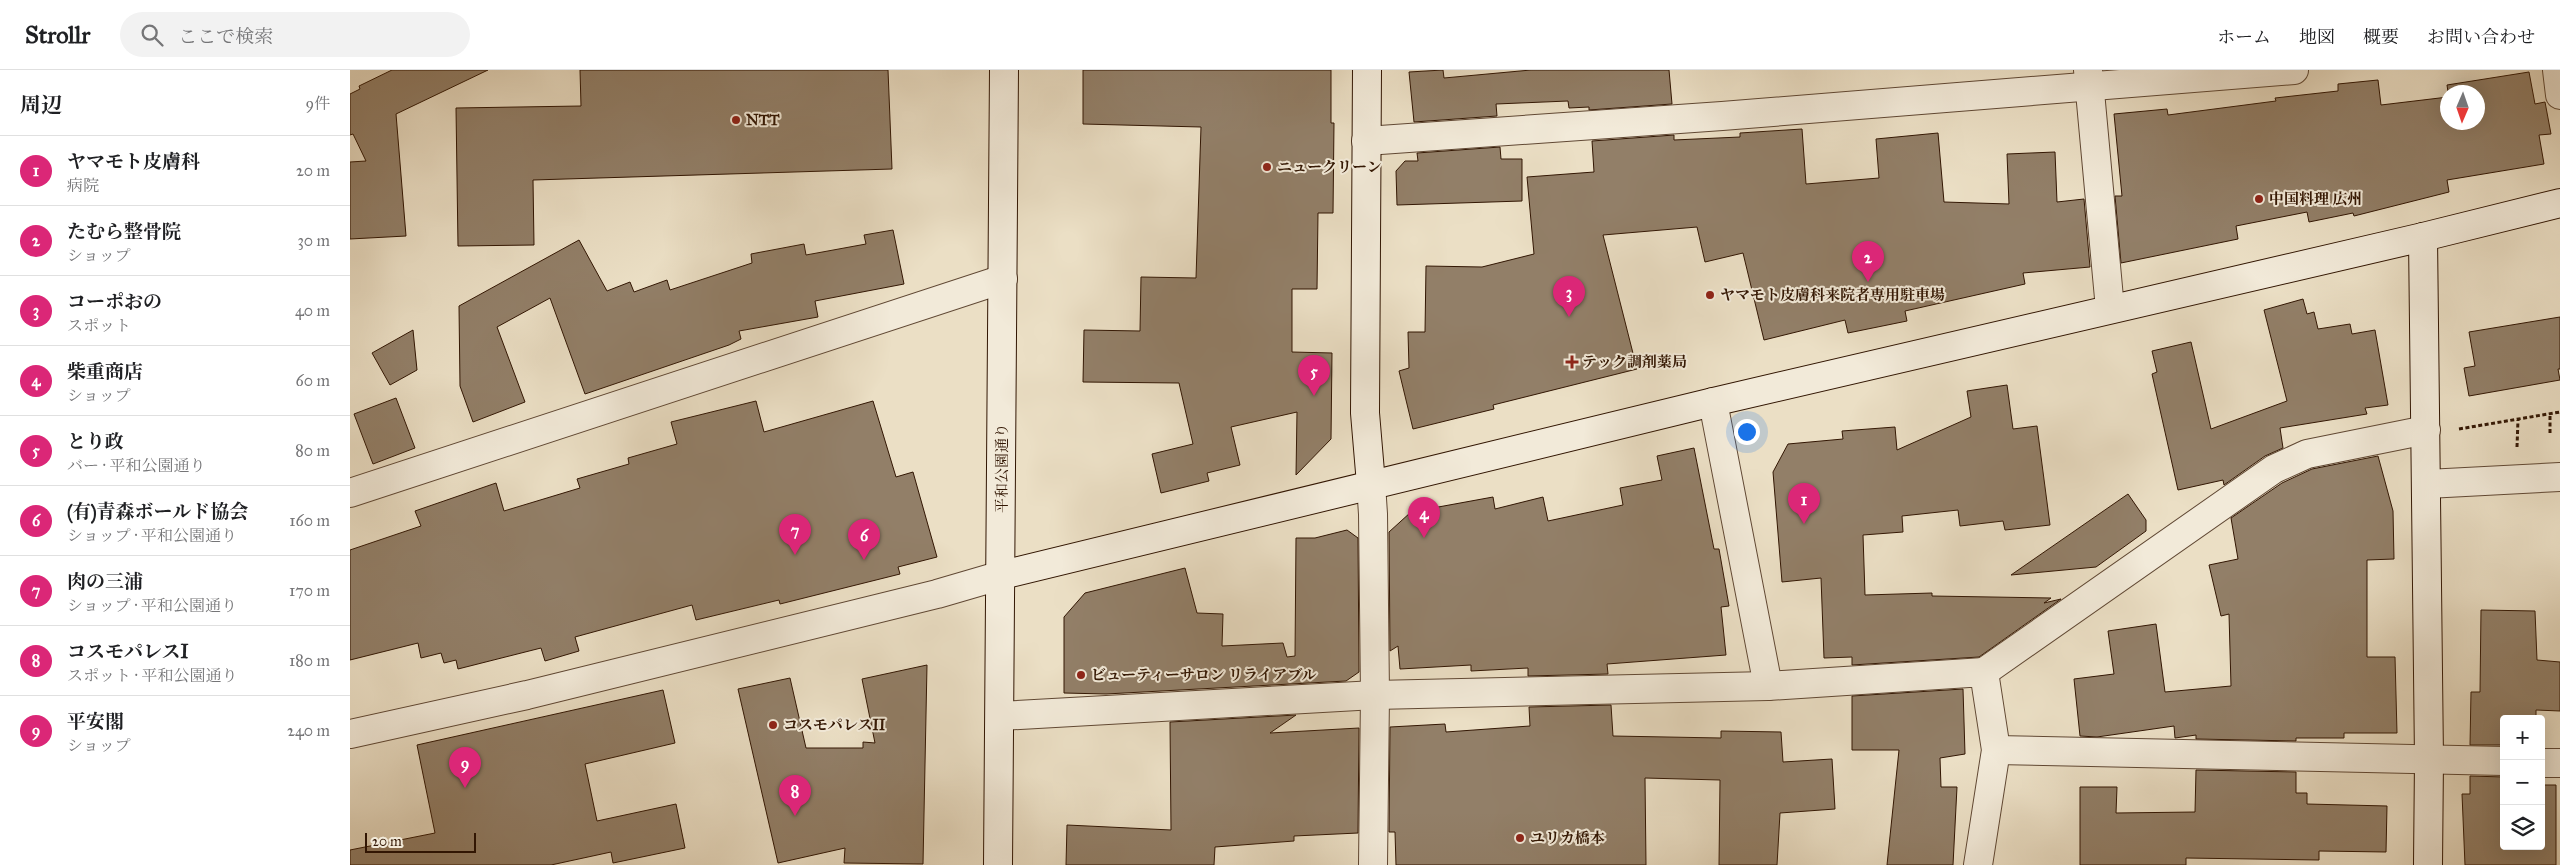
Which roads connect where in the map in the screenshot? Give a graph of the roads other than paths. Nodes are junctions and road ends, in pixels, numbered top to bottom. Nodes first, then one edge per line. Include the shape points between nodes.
1 (1004, 70) edge
2 (1367, 70) edge
3 (2294, 70) edge
4 (2557, 70) edge
5 (2088, 77) edge
6 (2560, 95) edge
7 (1366, 141) junction
8 (2560, 203) edge
9 (2423, 237) junction
10 (1004, 279) junction
11 (2110, 309) junction
12 (1713, 402) junction
13 (2439, 430) junction
14 (2560, 477) edge
15 (1371, 484) junction
16 (2427, 484) junction
17 (350, 493) edge
18 (1002, 575) junction
19 (1984, 672) junction
20 (1768, 686) junction
21 (1375, 695) junction
22 (1000, 716) junction
23 (350, 734) edge
24 (1996, 750) junction
25 (2430, 759) junction
26 (2500, 761) edge
27 (2545, 763) edge
28 (2560, 763) edge
29 (998, 865) edge
30 (1373, 865) edge
31 (1978, 865) edge
32 (2428, 865) edge

1 - 10 street, 平和公園通り
2 - 7 street
3 - 5 street
4 - 6 street
5 - 7 street via 1722,116
5 - 11 street
7 - 15 street via 1365,414
8 - 9 street
9 - 11 street
9 - 13 street
10 - 17 street
10 - 18 street, 平和公園通り
11 - 12 street
12 - 15 street
12 - 20 street
13 - 16 street
13 - 19 street via 2307,454 2274,469
14 - 16 street
15 - 18 street
15 - 21 street
16 - 25 street
18 - 22 street, 平和公園通り
18 - 23 street via 937,594 546,690
19 - 20 street
19 - 24 street
20 - 21 street
21 - 22 street
21 - 30 street
22 - 29 street, 平和公園通り
24 - 25 street
24 - 31 street
25 - 26 street
25 - 32 street
27 - 28 street

